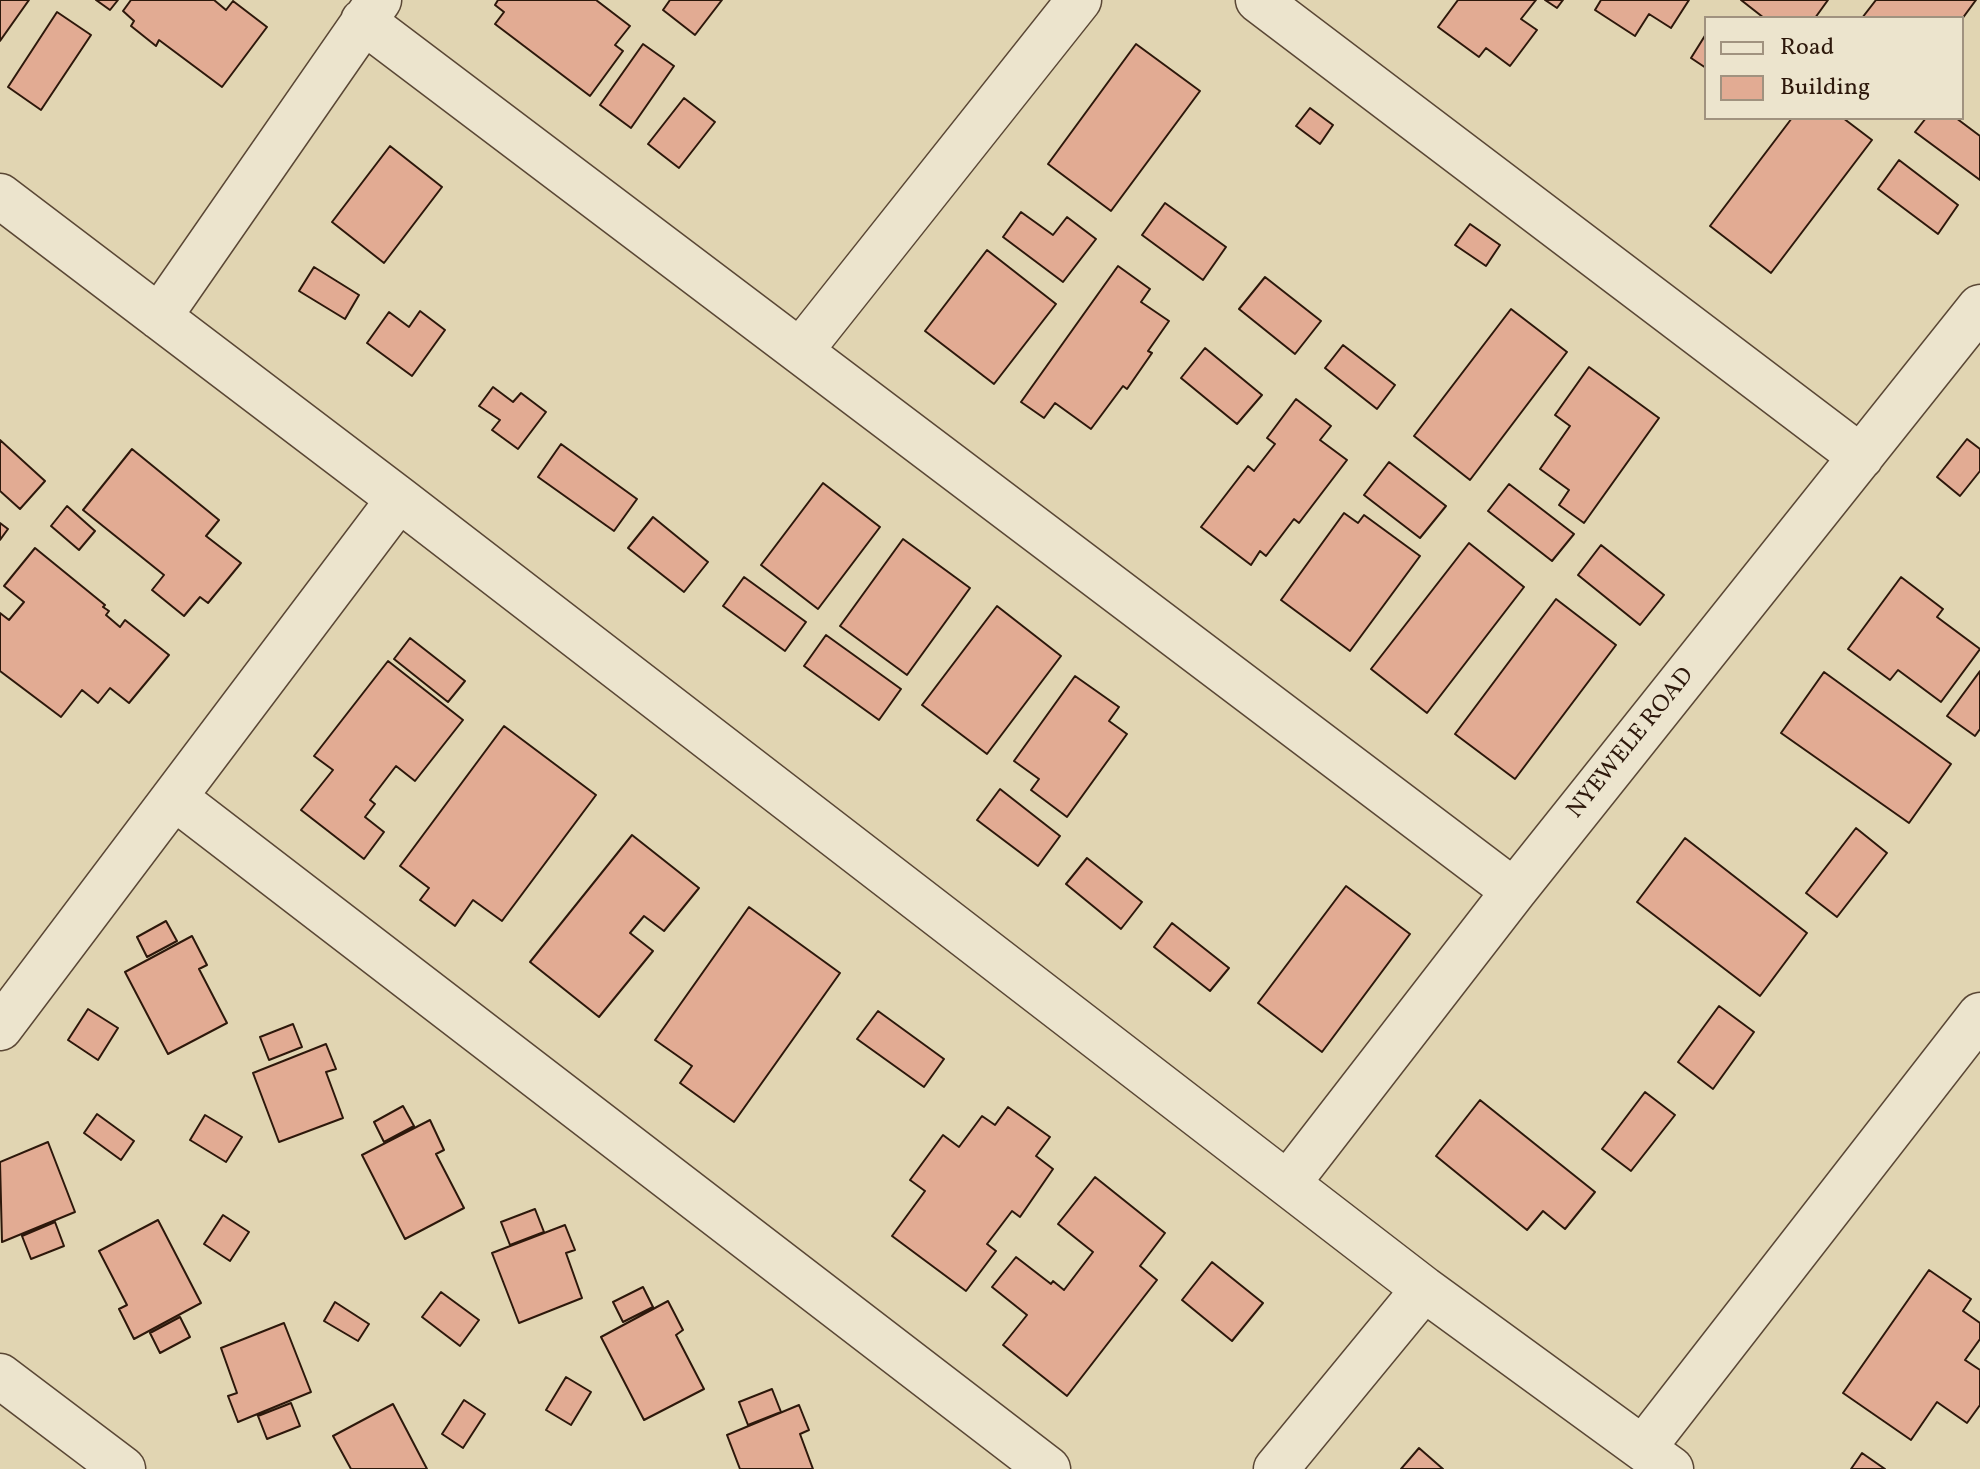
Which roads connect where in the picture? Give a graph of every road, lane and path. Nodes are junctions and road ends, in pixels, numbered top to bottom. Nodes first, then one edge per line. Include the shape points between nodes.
1 (1079, 0) edge
2 (1258, 0) edge
3 (371, 10) edge
4 (0, 196) edge
5 (1980, 307) edge
6 (159, 317) junction
7 (801, 350) junction
8 (1861, 457) junction
9 (399, 499) junction
10 (175, 798) junction
11 (1514, 891) junction
12 (1980, 1015) edge
13 (0, 1028) edge
14 (1288, 1183) junction
15 (1424, 1289) junction
16 (0, 1376) edge
17 (1658, 1458) edge
18 (123, 1469) edge
19 (1048, 1469) edge
20 (1276, 1469) edge

1 - 7 street
2 - 8 street
3 - 6 street
3 - 7 street
4 - 6 street
5 - 8 street, NYEWELE ROAD
6 - 9 street
7 - 11 street
8 - 11 street, NYEWELE ROAD
9 - 10 street
9 - 14 street
10 - 13 street
10 - 19 street
11 - 14 street, NYEWELE ROAD
12 - 17 street
14 - 15 street
15 - 17 street
15 - 20 street
16 - 18 street

